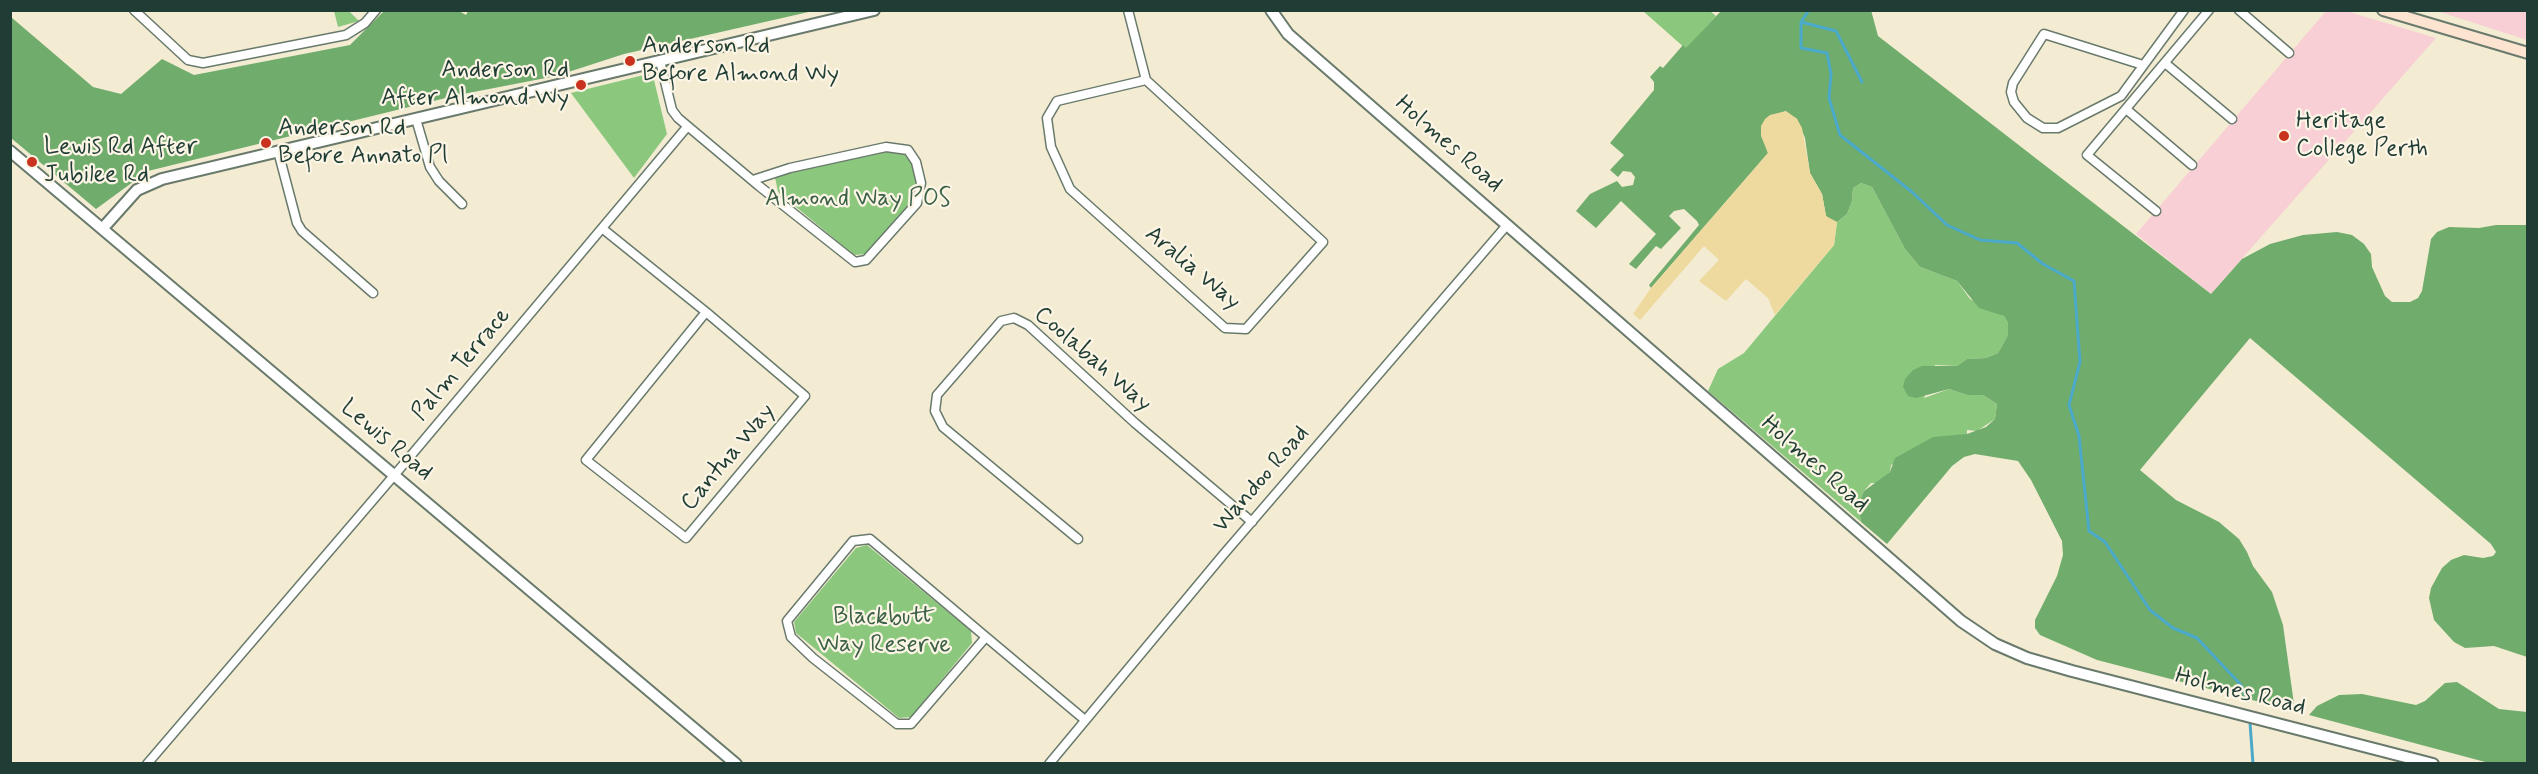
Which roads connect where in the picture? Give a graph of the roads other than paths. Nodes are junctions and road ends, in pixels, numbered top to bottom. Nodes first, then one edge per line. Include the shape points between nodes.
1 (134, 10) edge
2 (376, 10) edge
3 (874, 10) edge
4 (1128, 10) edge
5 (1271, 10) edge
6 (2184, 10) edge
7 (2209, 10) edge
8 (2239, 10) edge
9 (2383, 10) edge
10 (2289, 53) dead end
11 (2528, 53) edge
12 (660, 61) junction
13 (2165, 63) junction
14 (2143, 65) junction
15 (1146, 80) junction
16 (2126, 108) junction
17 (416, 119) junction
18 (2232, 119) dead end
19 (687, 127) junction
20 (10, 151) edge
21 (278, 151) junction
22 (2192, 165) dead end
23 (753, 180) junction
24 (462, 204) dead end
25 (2156, 212) dead end
26 (1507, 225) junction
27 (103, 228) junction
28 (603, 228) junction
29 (373, 293) dead end
30 (706, 312) junction
31 (394, 475) junction
32 (1252, 522) junction
33 (1078, 539) dead end
34 (986, 637) junction
35 (1085, 720) junction
36 (147, 764) edge
37 (735, 764) edge
38 (1049, 764) edge
39 (2433, 764) edge

1 - 2 street via 188,60 203,63 346,34 365,23
3 - 12 street
4 - 15 street
5 - 26 street, Holmes Road via 1288,34
6 - 14 street
7 - 13 street
8 - 10 street
9 - 11 main road
12 - 17 street
12 - 19 street via 672,110
13 - 16 street
13 - 18 street
14 - 14 street via 2121,96 2050,130 2027,118 2011,92 2044,34
15 - 15 street, Aralia Way via 1323,242 1246,328 1225,328 1070,189 1051,147 1047,118 1057,101
16 - 22 street
16 - 25 street via 2087,155
17 - 21 street
17 - 24 street via 430,167
19 - 23 street
19 - 28 street, Palm Terrace
20 - 27 street, Lewis Road
21 - 27 street via 143,186
21 - 29 street via 297,223
23 - 23 street via 855,262 866,260 917,203 921,183 916,162 908,150 886,147
26 - 32 street, Wandoo Road
26 - 39 street, Holmes Road via 1961,621 1995,644 2072,671
27 - 31 street, Lewis Road
28 - 30 street, Cantua Way
28 - 31 street, Palm Terrace
30 - 30 street, Cantua Way via 805,396 686,538 586,460
31 - 36 street, Palm Terrace
31 - 37 street, Lewis Road
32 - 33 street, Coolabah Way via 1028,325 1014,318 1001,321 937,395 935,411 943,427
32 - 35 street, Wandoo Road
34 - 34 street via 870,539 853,541 788,621 791,637 813,658 897,724 911,724
34 - 35 street
35 - 38 street, Wandoo Road

